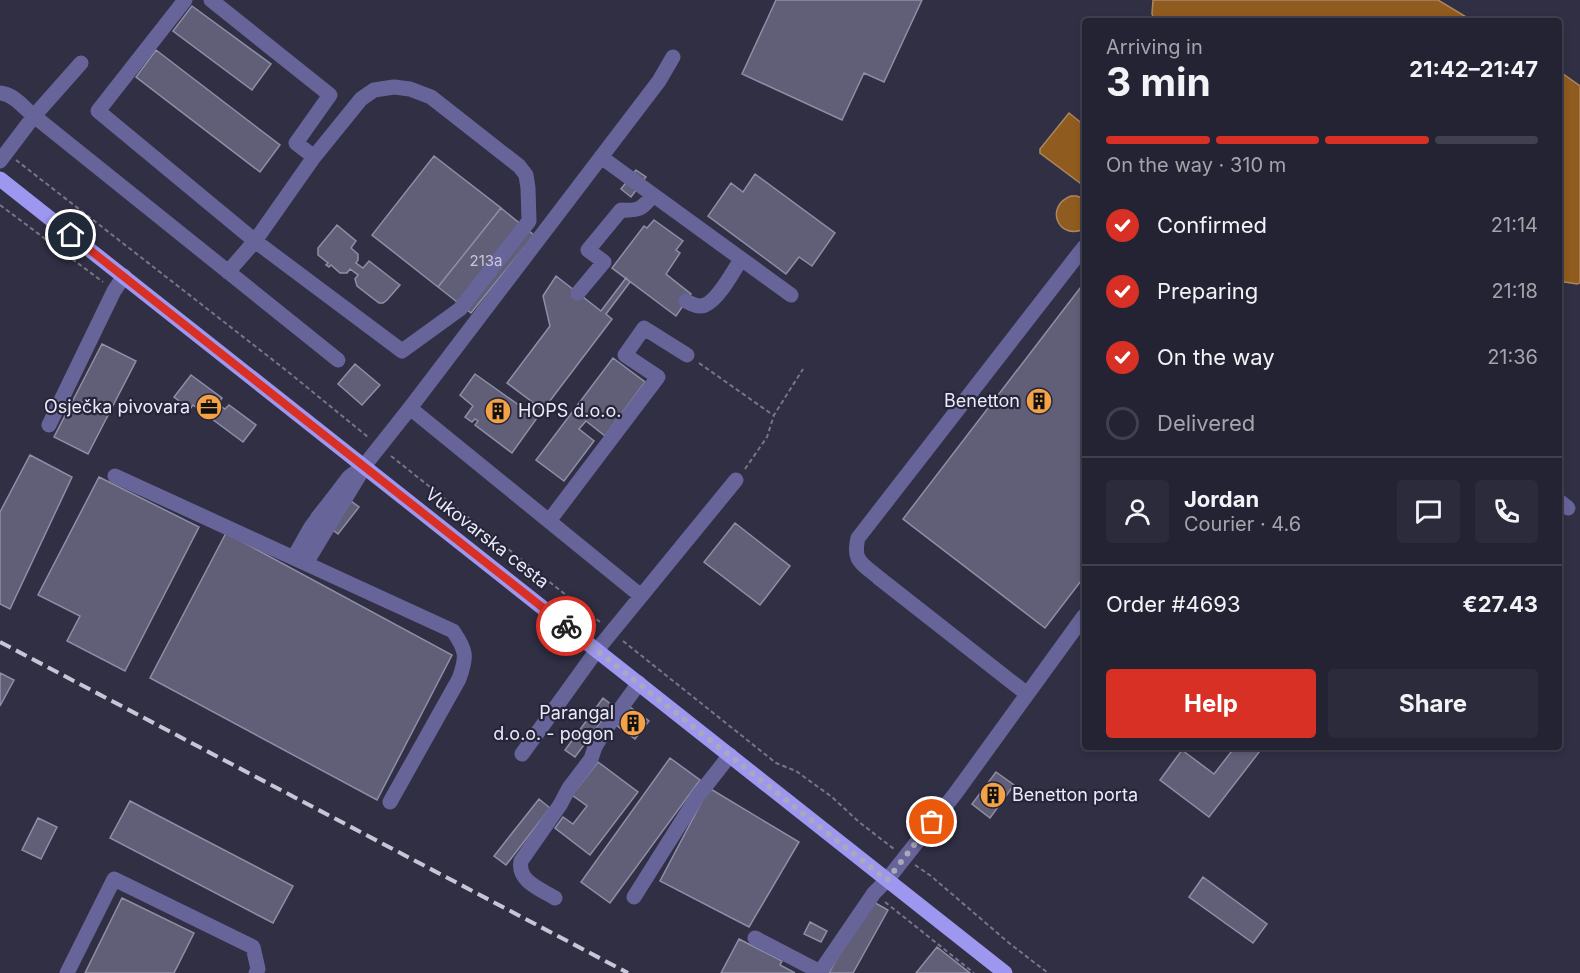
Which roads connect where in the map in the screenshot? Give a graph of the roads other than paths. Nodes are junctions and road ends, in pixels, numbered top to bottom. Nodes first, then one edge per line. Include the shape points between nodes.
1 (185, 0) edge
2 (211, 0) edge
3 (673, 57) dead end
4 (81, 63) dead end
5 (3, 93) edge
6 (34, 116) junction
7 (3, 157) edge
8 (314, 157) junction
9 (601, 157) junction
10 (0, 179) edge
11 (653, 195) junction
12 (255, 241) junction
13 (1082, 250) edge
14 (741, 259) junction
15 (228, 272) junction
16 (124, 276) junction
17 (578, 293) dead end
18 (791, 296) dead end
19 (686, 301) dead end
20 (687, 354) road end
21 (338, 360) dead end
22 (410, 408) junction
23 (49, 424) dead end
24 (364, 466) junction
25 (115, 476) dead end
26 (736, 480) road end
27 (549, 521) junction
28 (300, 560) junction
29 (641, 596) junction
30 (1082, 619) edge
31 (597, 650) junction
32 (639, 683) junction
33 (1028, 694) junction
34 (522, 754) dead end
35 (730, 755) junction
36 (390, 802) dead end
37 (887, 880) junction
38 (634, 897) dead end
39 (555, 898) dead end
40 (755, 938) dead end
41 (67, 973) edge
42 (256, 973) edge
43 (1005, 973) edge

1 - 12 lane via 98,111
2 - 8 lane via 330,94 296,143
3 - 9 lane
4 - 6 lane
5 - 6 lane
6 - 7 lane
6 - 15 lane
8 - 12 lane
8 - 12 lane via 361,99 374,90 410,89 430,97 519,166 526,175 529,221 460,309 402,351
9 - 11 lane
9 - 22 lane
10 - 16 main road, Vukovarska cesta
11 - 14 lane
11 - 17 lane via 643,207 621,210 588,250 604,262
12 - 15 lane
13 - 33 lane via 858,538 855,549 857,559 865,566
14 - 18 lane
14 - 19 lane via 714,299 704,306
15 - 21 lane
16 - 23 lane
16 - 24 main road, Vukovarska cesta
20 - 27 lane via 644,328 625,355 658,377
22 - 24 lane
22 - 27 lane
24 - 28 lane via 349,477 311,527
24 - 31 main road, Vukovarska cesta
25 - 28 lane
26 - 29 lane
27 - 29 lane
28 - 36 lane via 453,631 465,652 459,679
29 - 31 lane
30 - 33 lane
31 - 32 main road, Vukovarska cesta
31 - 34 lane
32 - 35 main road, Vukovarska cesta
32 - 39 lane via 521,861 519,869 525,880
33 - 37 lane
35 - 37 main road, Vukovarska cesta
35 - 38 lane via 697,797
37 - 40 lane via 820,972
37 - 43 main road, Vukovarska cesta
41 - 42 lane via 114,879 253,946

